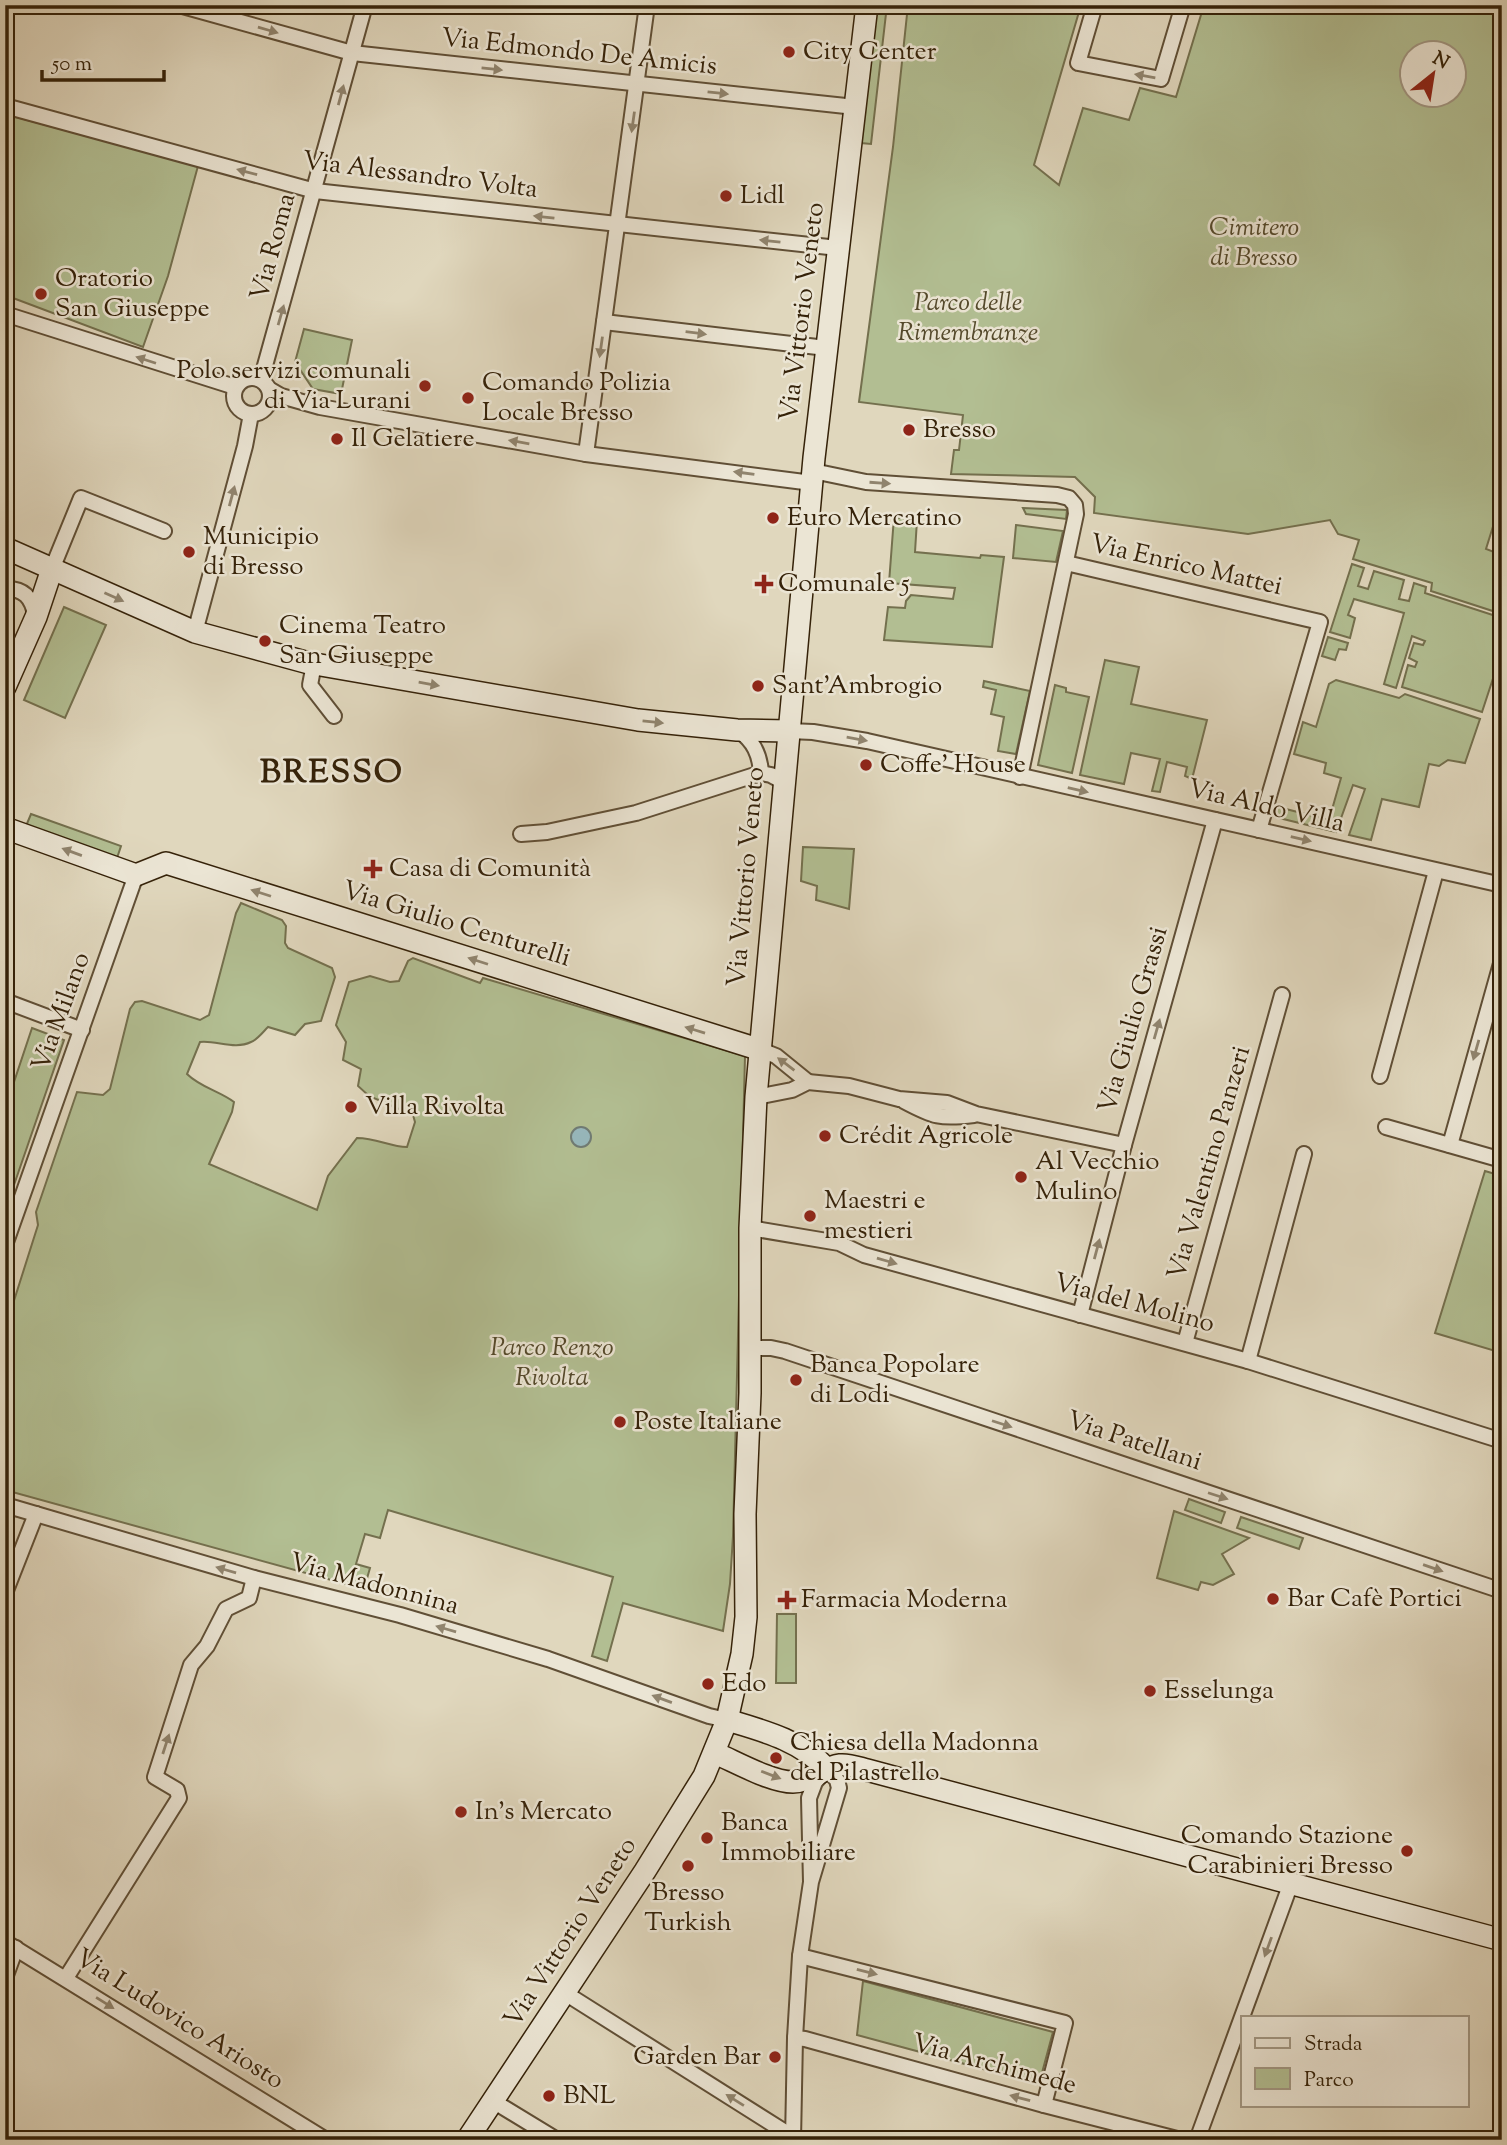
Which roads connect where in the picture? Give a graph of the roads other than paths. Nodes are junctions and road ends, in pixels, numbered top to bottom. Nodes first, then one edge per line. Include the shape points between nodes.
1 (179, 5) edge
2 (365, 5) edge
3 (647, 5) edge
4 (867, 5) edge
5 (1096, 5) edge
6 (1183, 5) edge
7 (352, 54) junction
8 (638, 85) junction
9 (5, 106) edge
10 (855, 107) junction
11 (315, 191) junction
12 (618, 225) junction
13 (838, 248) junction
14 (5, 314) edge
15 (604, 322) junction
16 (826, 348) junction
17 (265, 385) junction
18 (235, 387) junction
19 (251, 414) junction
20 (586, 454) junction
21 (812, 477) junction
22 (164, 531) dead end
23 (5, 548) edge
24 (1066, 563) junction
25 (52, 569) junction
26 (5, 589) edge
27 (36, 617) junction
28 (195, 632) junction
29 (314, 664) junction
30 (5, 687) edge
31 (334, 716) dead end
32 (737, 730) junction
33 (789, 731) junction
34 (761, 773) junction
35 (1020, 777) junction
36 (785, 782) junction
37 (1215, 820) junction
38 (5, 828) edge
39 (1259, 830) junction
40 (521, 834) dead end
41 (1436, 870) junction
42 (136, 875) junction
43 (1502, 885) edge
44 (1502, 960) edge
45 (1282, 995) dead end
46 (5, 1001) edge
47 (82, 1030) junction
48 (761, 1050) junction
49 (1380, 1076) dead end
50 (808, 1082) junction
51 (755, 1097) junction
52 (1385, 1127) dead end
53 (1124, 1145) junction
54 (1450, 1145) junction
55 (1304, 1154) dead end
56 (1502, 1160) edge
57 (750, 1228) junction
58 (5, 1245) edge
59 (1080, 1315) junction
60 (1185, 1343) junction
61 (750, 1348) junction
62 (1248, 1361) junction
63 (1502, 1441) edge
64 (5, 1505) edge
65 (36, 1514) junction
66 (254, 1578) junction
67 (1502, 1591) edge
68 (5, 1593) edge
69 (727, 1720) junction
70 (715, 1753) junction
71 (827, 1769) junction
72 (811, 1882) junction
73 (1291, 1883) junction
74 (1502, 1940) edge
75 (11, 1945) edge
76 (800, 1956) junction
77 (5, 1978) edge
78 (65, 1978) junction
79 (565, 1993) junction
80 (1242, 2016) edge
81 (1241, 2020) edge
82 (795, 2038) junction
83 (493, 2101) junction
84 (1044, 2105) junction
85 (793, 2138) edge
86 (326, 2140) edge
87 (467, 2140) edge
88 (557, 2140) edge
89 (1181, 2140) edge
90 (1197, 2140) edge

1 -> 7 street, Via Edmondo De Amicis
2 - 7 street, Via Roma
3 - 8 street
4 - 10 street, Via Vittorio Veneto
6 -> 5 street via 1161,79 1079,63
7 -> 8 street, Via Edmondo De Amicis
11 -> 7 street, Via Roma
8 -> 10 street, Via Edmondo De Amicis
8 -> 12 street
11 -> 9 street, Via Alessandro Volta
10 - 13 street, Via Vittorio Veneto
12 -> 11 street, Via Alessandro Volta
17 -> 11 street, Via Roma
13 -> 12 street, Via Alessandro Volta
12 - 15 street
13 - 16 street, Via Vittorio Veneto
18 -> 14 street
15 -> 16 street
15 -> 20 street
16 - 21 street, Via Vittorio Veneto
17 - 18 street via 250,377
17 - 19 street via 269,401 262,411
20 -> 17 street via 320,407 281,396
18 - 19 street via 236,405
28 -> 19 street
21 -> 20 street
21 -> 24 street, Via Enrico Mattei via 1069,498 1076,514
21 - 33 street, Via Vittorio Veneto
22 - 25 street via 81,498
23 - 25 street
24 - 35 street
24 - 39 street, Via Enrico Mattei via 1320,622
25 - 27 street
25 -> 28 street
26 - 27 street via 29,596
27 - 30 street
28 - 29 street
29 - 31 street via 310,685
29 -> 32 street via 638,720
32 - 33 street
32 - 34 street via 753,743
33 -> 35 street, Via Aldo Villa via 867,741
33 - 36 street, Via Vittorio Veneto
34 - 36 street
34 - 40 street via 636,813
35 -> 37 street, Via Aldo Villa
36 - 48 street, Via Vittorio Veneto
37 - 39 street, Via Aldo Villa
53 -> 37 street, Via Giulio Grassi
42 -> 38 street
39 -> 41 street, Via Aldo Villa
41 - 43 street, Via Aldo Villa
41 - 49 street
42 - 47 street, Via Milano
48 -> 42 street, Via Giulio Centurelli via 166,863
44 -> 54 street
45 - 60 street, Via Valentino Panzeri
46 - 47 street
47 - 58 street, Via Milano
50 -> 48 street
48 - 51 street, Via Vittorio Veneto
50 - 51 street
50 - 53 street via 849,1086 899,1099 929,1115 975,1114
51 - 57 street, Via Vittorio Veneto
52 - 54 street
59 -> 53 street, Via Giulio Grassi
54 - 56 street
55 - 62 street
57 -> 59 street, Via del Molino via 838,1243 864,1255
57 - 61 street, Via Vittorio Veneto
59 - 60 street, Via del Molino
60 - 62 street, Via del Molino
61 -> 67 street, Via Patellani via 785,1351
61 - 69 street, Via Vittorio Veneto via 747,1617
62 - 63 street, Via del Molino
64 - 65 street, Via Madonnina
66 -> 65 street, Via Madonnina
65 - 68 street
69 -> 66 street, Via Madonnina via 548,1659
78 -> 66 street via 179,1798 177,1790 155,1777 191,1665 226,1609 249,1598
69 - 70 street, Via Vittorio Veneto
69 - 71 street via 799,1746
70 -> 71 street via 793,1782
70 - 79 street, Via Vittorio Veneto via 692,1798
71 - 72 street via 809,1798
71 - 72 street via 839,1788
71 - 73 street via 842,1765 867,1770
72 - 76 street
73 - 74 street
73 -> 80 street
75 - 77 street
75 - 78 street, Via Ludovico Ariosto
76 - 82 street
76 -> 84 street via 1065,2023
78 -> 86 street, Via Ludovico Ariosto
79 - 83 street, Via Vittorio Veneto
85 -> 79 street
81 -> 90 street
84 -> 82 street, Via Archimede
82 - 85 street
83 - 87 street, Via Vittorio Veneto
83 - 88 street
84 - 89 street, Via Archimede

